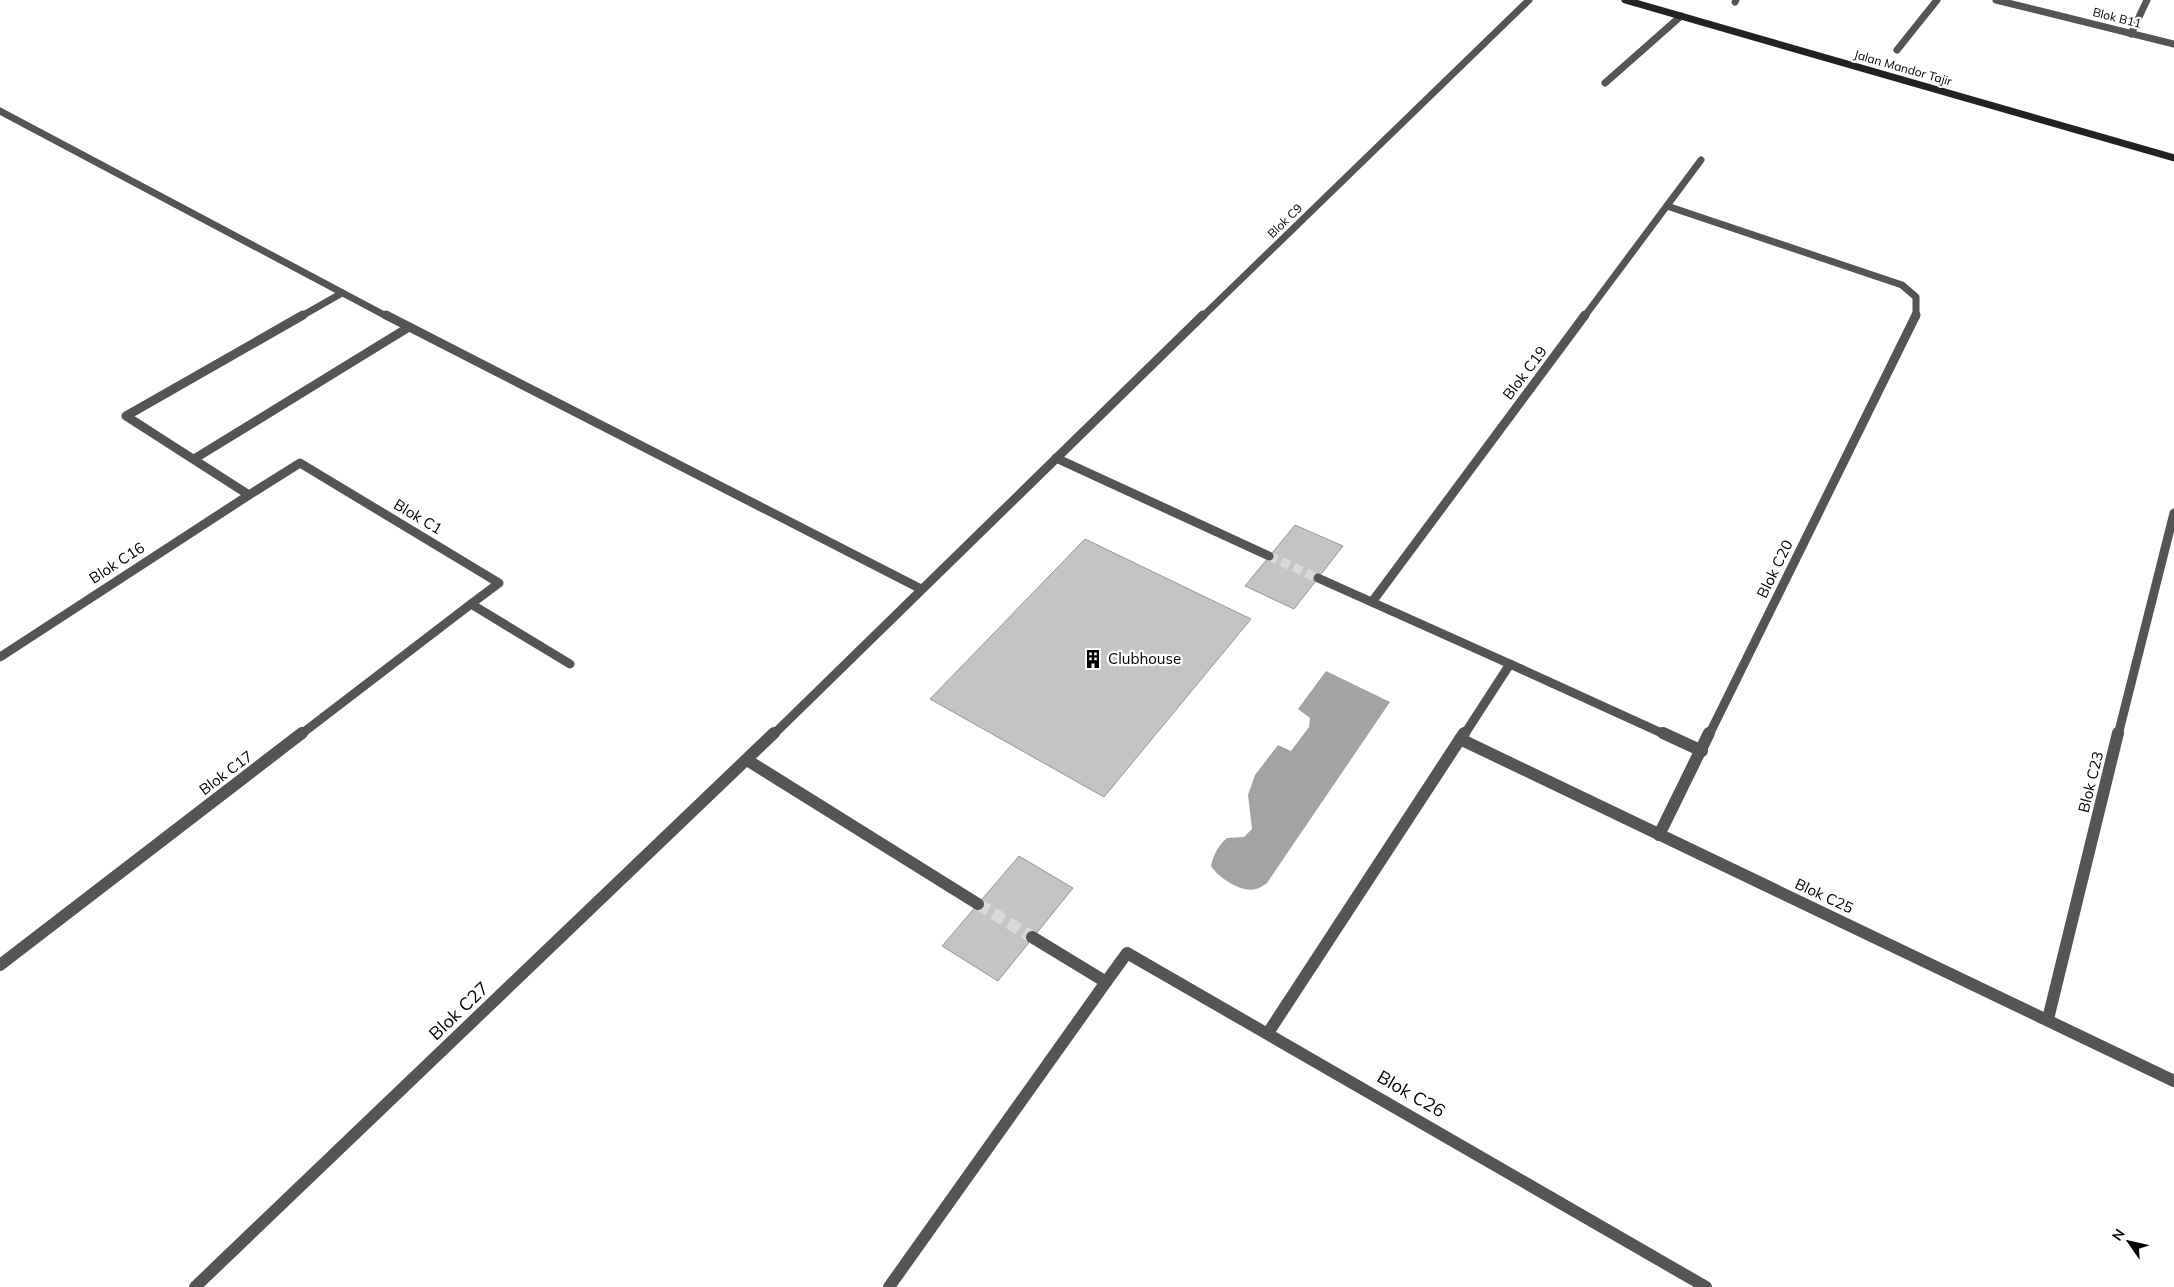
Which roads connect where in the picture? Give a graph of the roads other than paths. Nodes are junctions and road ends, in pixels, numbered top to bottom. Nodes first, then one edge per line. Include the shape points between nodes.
1 (1529, 0) edge
2 (1625, 0) edge
3 (1937, 0) edge
4 (1996, 0) edge
5 (2147, 0) edge
6 (1681, 16) junction
7 (2131, 34) junction
8 (2174, 44) edge
9 (1897, 50) dead end
10 (1604, 83) dead end
11 (0, 111) edge
12 (2174, 158) edge
13 (1701, 160) dead end
14 (1667, 206) junction
15 (342, 293) junction
16 (409, 327) junction
17 (1056, 458) junction
18 (194, 459) junction
19 (250, 495) junction
20 (2174, 512) edge
21 (2174, 547) edge
22 (2163, 551) junction
23 (1269, 556) tunnel mouth
24 (1318, 578) tunnel mouth
25 (921, 589) junction
26 (1372, 602) junction
27 (471, 604) junction
28 (0, 657) edge
29 (570, 664) dead end
30 (1510, 664) junction
31 (1460, 739) junction
32 (1702, 750) junction
33 (746, 760) junction
34 (1659, 835) junction
35 (978, 904) tunnel mouth
36 (1032, 937) tunnel mouth
37 (0, 965) edge
38 (1106, 982) junction
39 (2048, 1019) junction
40 (1268, 1033) junction
41 (2174, 1081) edge
42 (195, 1287) edge
43 (889, 1287) edge
44 (1706, 1287) edge

1 - 17 street, Blok C9
2 - 6 street, Jalan Mandor Tajir
3 - 9 street
4 - 7 street, Blok B11
5 - 7 street
6 - 10 street
6 - 12 street, Jalan Mandor Tajir
7 - 8 street, Blok B11
11 - 15 street
13 - 14 street, Blok C19
14 - 26 street, Blok C19
14 - 32 street, Blok C20 via 1902,286 1916,297 1916,316
15 - 16 street
15 - 18 street via 126,416
16 - 18 street
16 - 25 street
17 - 23 street
17 - 25 street, Blok C9
18 - 19 street
19 - 27 street, Blok C1 via 300,463 499,583
19 - 28 street, Blok C16
20 - 22 street, Blok C23
21 - 22 street
22 - 39 street, Blok C23
24 - 26 street
25 - 33 street, Blok C27
26 - 30 street
27 - 29 street
27 - 37 street, Blok C17
30 - 31 street
30 - 32 street
31 - 34 street, Blok C25
31 - 40 street
32 - 34 street, Blok C20
33 - 35 street
33 - 42 street, Blok C27
34 - 39 street, Blok C25
36 - 38 street
38 - 40 street, Blok C26 via 1127,952
38 - 43 street
39 - 41 street, Blok C25
40 - 44 street, Blok C26

